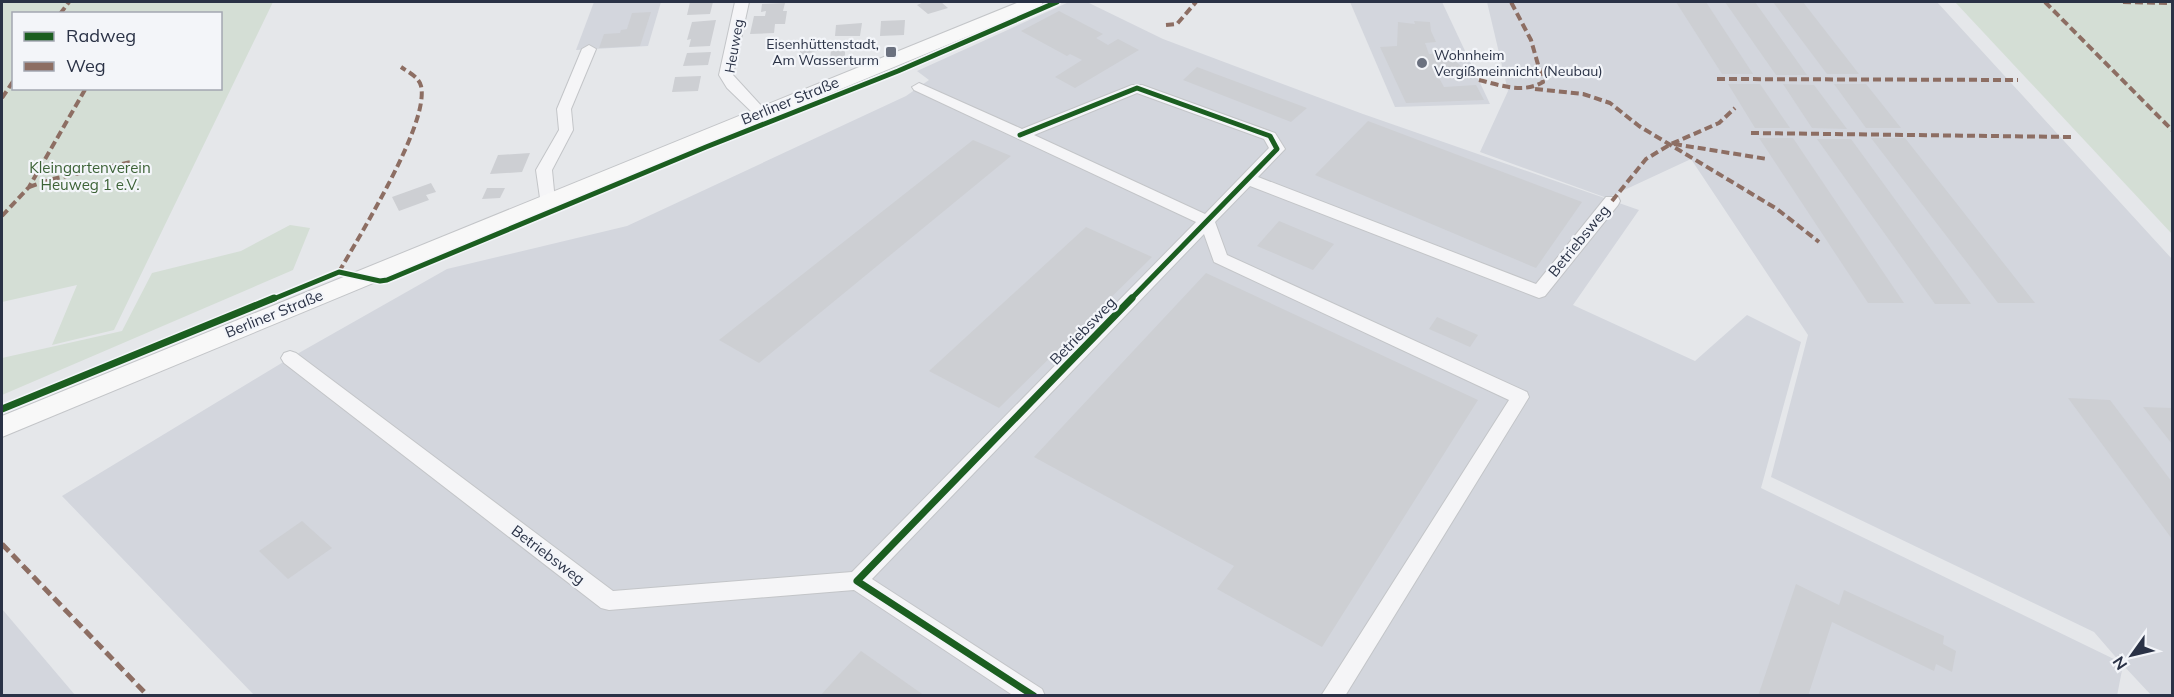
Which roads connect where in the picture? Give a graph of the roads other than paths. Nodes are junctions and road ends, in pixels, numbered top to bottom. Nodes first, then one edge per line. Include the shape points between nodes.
1 (742, 2) edge
2 (1034, 2) edge
3 (589, 49) dead end
4 (919, 87) dead end
5 (762, 113) junction
6 (1020, 135) junction
7 (1248, 178) junction
8 (547, 201) junction
9 (1611, 201) dead end
10 (1208, 221) junction
11 (290, 358) dead end
12 (2, 427) edge
13 (857, 581) junction
14 (1034, 696) edge
15 (1332, 696) edge

1 - 5 street, Heuweg via 726,75
2 - 5 main road, Berliner Straße
3 - 8 street via 564,109 566,130 544,170
4 - 6 street
5 - 8 main road, Berliner Straße
6 - 7 street, Betriebsweg via 1137,88 1270,136 1277,149
6 - 10 street
7 - 9 street, Betriebsweg via 1539,292
7 - 10 street, Betriebsweg
8 - 12 main road, Berliner Straße
10 - 13 street, Betriebsweg
10 - 15 street via 1220,258 1520,398
11 - 13 street, Betriebsweg via 609,601
13 - 14 street

